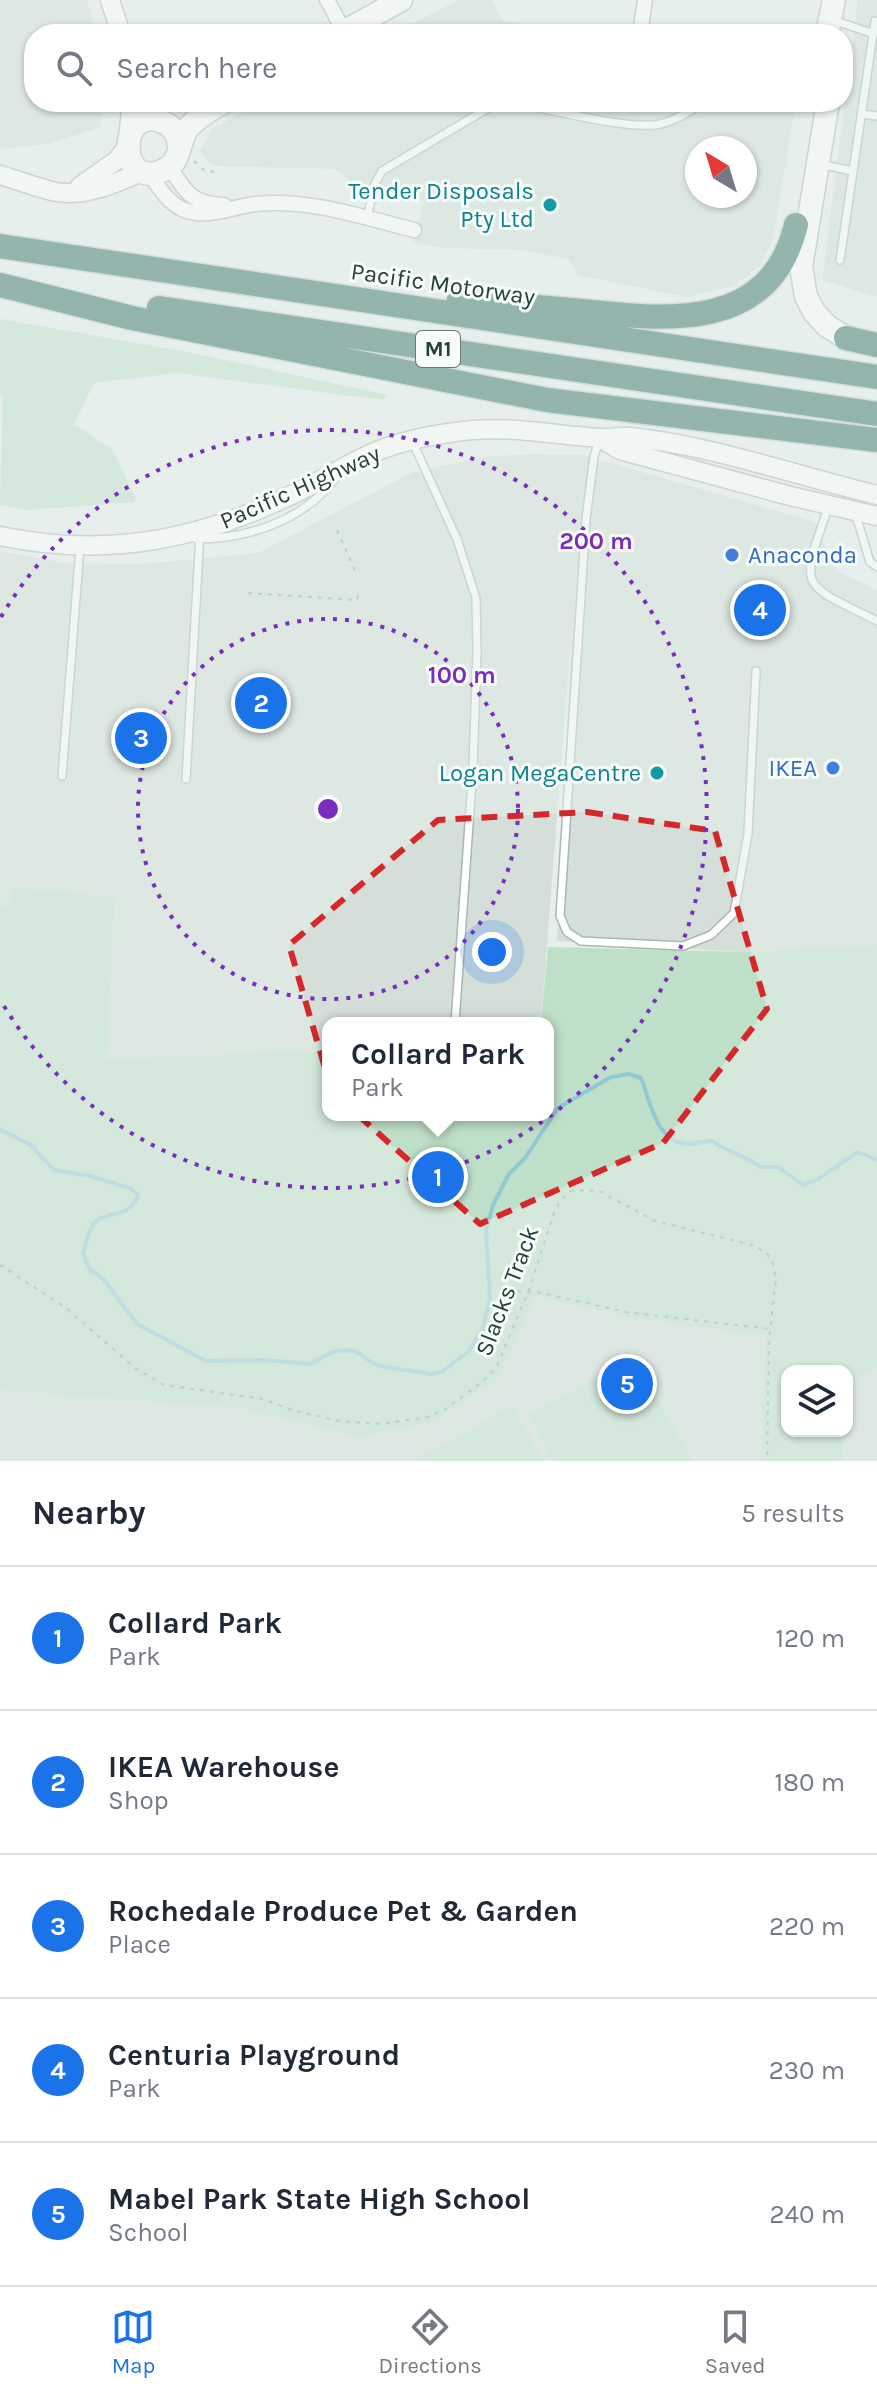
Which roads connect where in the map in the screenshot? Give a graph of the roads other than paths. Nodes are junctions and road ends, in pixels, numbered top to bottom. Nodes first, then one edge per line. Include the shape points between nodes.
1 (110, 0) edge
2 (327, 0) edge
3 (401, 0) edge
4 (645, 0) edge
5 (875, 21) edge
6 (118, 24) edge
7 (338, 24) edge
8 (358, 24) edge
9 (641, 24) edge
10 (853, 28) edge
11 (874, 34) junction
12 (131, 112) edge
13 (210, 112) edge
14 (482, 112) edge
15 (564, 112) edge
16 (688, 112) edge
17 (813, 112) edge
18 (826, 112) edge
19 (863, 114) junction
20 (156, 115) edge
21 (877, 116) edge
22 (127, 143) junction
23 (167, 164) junction
24 (817, 164) junction
25 (852, 171) junction
26 (0, 175) edge
27 (67, 193) junction
28 (251, 205) junction
29 (367, 218) junction
30 (796, 225) joint
31 (414, 230) dead end
32 (0, 246) edge
33 (840, 260) dead end
34 (0, 285) edge
35 (261, 286) junction
36 (846, 338) joint
37 (877, 345) edge
38 (877, 377) edge
39 (877, 414) edge
40 (600, 438) junction
41 (877, 440) edge
42 (412, 441) junction
43 (877, 495) edge
44 (829, 505) junction
45 (854, 511) junction
46 (877, 516) edge
47 (200, 535) junction
48 (0, 536) edge
49 (80, 547) junction
50 (877, 567) edge
51 (877, 621) edge
52 (756, 671) dead end
53 (62, 776) dead end
54 (186, 779) dead end
55 (455, 1017) edge

1 - 6 street
2 - 7 street
3 - 8 main road
4 - 9 street
5 - 11 lane
10 - 11 lane
11 - 19 lane
12 - 22 street
13 - 23 main road via 188,128
14 - 29 lane via 382,171
15 - 16 lane via 656,126
17 - 30 main road
18 - 24 main road
19 - 21 lane
19 - 25 lane
20 - 22 main road via 131,132
20 - 23 main road via 176,133
22 - 23 main road via 131,162
22 - 27 street via 117,160
23 - 27 street via 111,185
23 - 28 street via 193,199
23 - 28 street via 167,199 184,210 206,213
24 - 25 lane
24 - 36 main road via 801,267 814,312
25 - 33 lane
26 - 27 street
28 - 29 street via 300,204
29 - 31 street
30 - 35 highway via 790,250 753,293 698,316 648,317
32 - 35 highway, Pacific Motorway / M1
34 - 39 highway, M1
34 - 41 highway via 132,318 547,400
35 - 38 highway, Pacific Motorway / M1
36 - 37 highway
40 - 42 street, Pacific Highway via 491,429
40 - 43 street, Pacific Highway via 627,437 698,449
40 - 44 street, Pacific Highway via 620,450
40 - 52 lane via 586,519 560,916 567,932 581,941 683,946 711,935 734,913 748,834
42 - 47 street, Pacific Highway via 367,455
42 - 55 lane via 457,539 476,598 473,767
44 - 45 street, Pacific Highway
44 - 51 lane via 809,563 811,580 822,594
45 - 46 street, Pacific Highway
45 - 50 lane via 870,562
47 - 49 street, Pacific Highway
47 - 54 lane
48 - 49 street, Pacific Highway
49 - 53 lane

